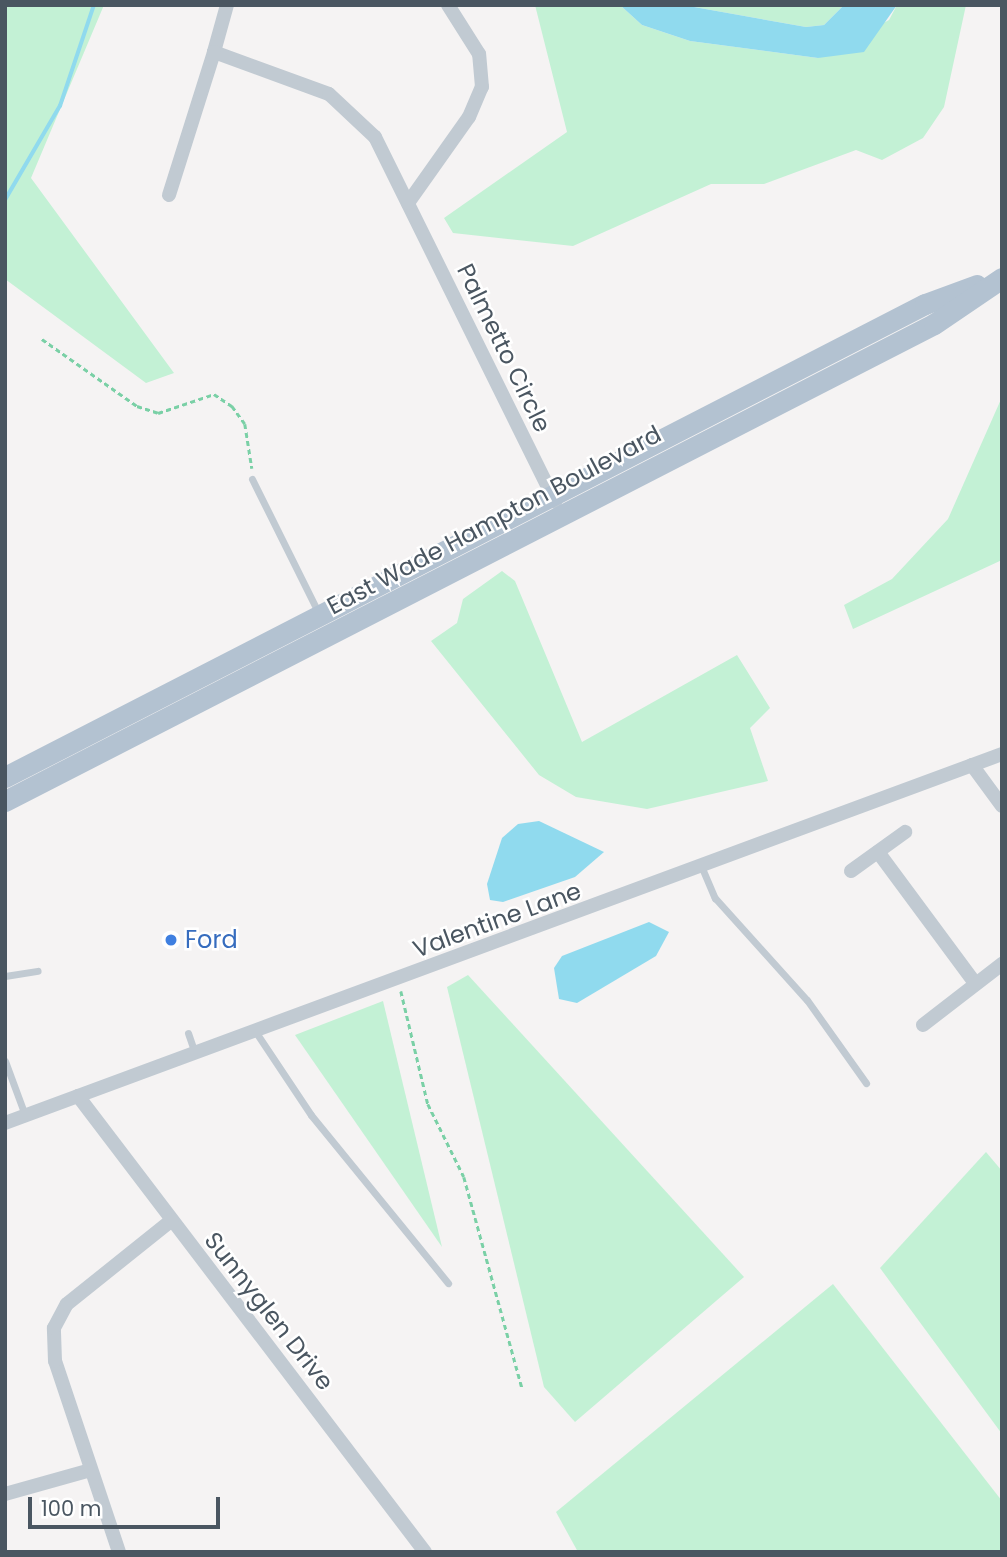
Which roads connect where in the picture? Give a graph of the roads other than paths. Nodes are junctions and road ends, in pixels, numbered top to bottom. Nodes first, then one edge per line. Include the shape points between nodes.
1 (227, 5) edge
2 (448, 5) edge
3 (214, 52) junction
4 (169, 195) dead end
5 (408, 204) junction
6 (1002, 277) edge
7 (836, 350) junction
8 (845, 369) junction
9 (697, 432) junction
10 (252, 479) road end
11 (556, 504) junction
12 (320, 616) junction
13 (1002, 754) edge
14 (972, 765) junction
15 (5, 777) edge
16 (5, 801) edge
17 (1002, 806) edge
18 (905, 832) dead end
19 (878, 852) junction
20 (702, 868) junction
21 (851, 871) dead end
22 (1002, 964) edge
23 (38, 971) dead end
24 (5, 976) edge
25 (975, 983) junction
26 (923, 1025) dead end
27 (255, 1031) junction
28 (188, 1033) dead end
29 (195, 1053) junction
30 (5, 1061) edge
31 (866, 1083) dead end
32 (78, 1096) junction
33 (26, 1115) junction
34 (5, 1123) edge
35 (172, 1220) junction
36 (448, 1283) dead end
37 (91, 1471) junction
38 (5, 1494) edge
39 (119, 1552) edge
40 (425, 1552) edge

1 - 3 street
2 - 5 street via 479,54 482,87 469,117
3 - 4 street
3 - 5 street, Palmetto Circle via 347,106 375,137
5 - 11 street, Palmetto Circle
6 - 7 main road, East Wade Hampton Boulevard
6 - 8 main road, East Wade Hampton Boulevard via 934,324
7 - 8 main road
7 - 9 main road, East Wade Hampton Boulevard
8 - 9 main road, East Wade Hampton Boulevard
9 - 11 main road, East Wade Hampton Boulevard
10 - 12 lane
11 - 12 main road, East Wade Hampton Boulevard
11 - 16 main road, East Wade Hampton Boulevard
12 - 15 main road, East Wade Hampton Boulevard
13 - 14 street, Valentine Lane
14 - 17 street
14 - 20 street, Valentine Lane
18 - 19 street
19 - 21 street
19 - 25 street
20 - 27 street, Valentine Lane
20 - 31 lane via 715,898 807,1000
22 - 25 street
23 - 24 lane
25 - 26 street
27 - 29 street, Valentine Lane
27 - 36 lane via 311,1115
28 - 29 lane
29 - 32 street, Valentine Lane
30 - 33 lane
32 - 33 street, Valentine Lane
32 - 35 street, Sunnyglen Drive
33 - 34 street, Valentine Lane
35 - 37 street via 67,1304 54,1328 55,1361
35 - 40 street, Sunnyglen Drive
37 - 38 street
37 - 39 street

